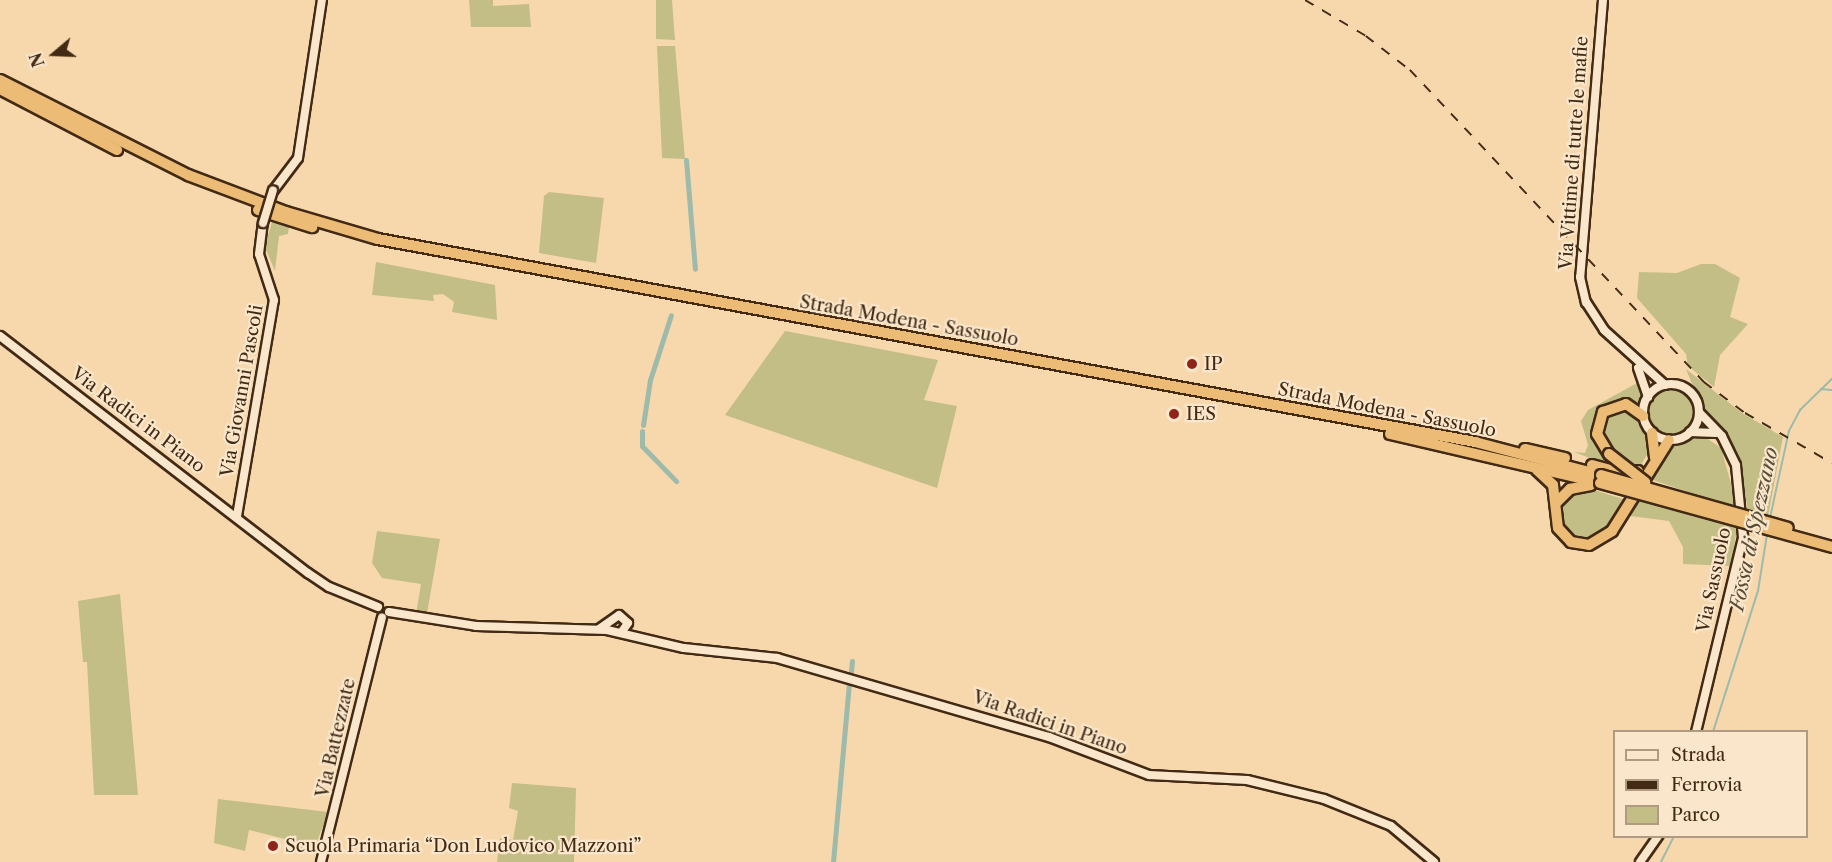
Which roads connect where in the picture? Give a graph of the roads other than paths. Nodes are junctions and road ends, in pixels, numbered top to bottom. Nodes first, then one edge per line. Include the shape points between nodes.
1 (322, 0) edge
2 (1603, 0) edge
3 (0, 80) edge
4 (0, 89) edge
5 (0, 336) edge
6 (1635, 363) junction
7 (1665, 385) junction
8 (1648, 397) junction
9 (1699, 412) junction
10 (1643, 416) junction
11 (1690, 432) junction
12 (1652, 433) junction
13 (1722, 436) junction
14 (1669, 440) junction
15 (1475, 442) junction
16 (1653, 460) junction
17 (1519, 462) junction
18 (1600, 481) junction
19 (1661, 490) junction
20 (1556, 503) junction
21 (237, 516) junction
22 (1832, 540) edge
23 (1832, 547) edge
24 (382, 614) junction
25 (611, 619) junction
26 (627, 624) junction
27 (598, 629) junction
28 (618, 632) junction
29 (641, 636) junction
30 (1696, 730) edge
31 (1657, 838) edge
32 (321, 862) edge
33 (1434, 862) edge
34 (1640, 862) edge

1 - 21 street, Via Giovanni Pascoli, bridge via 298,158 273,191 262,223 258,249 274,300
2 - 6 street, Via Vittime di tutte le mafie via 1580,277 1597,321
3 - 15 highway, Strada Modena - Sassuolo via 188,175 286,212 378,239
4 - 17 highway, Strada Modena - Sassuolo via 185,182 285,220 376,245
5 - 21 street, Via Radici in Piano
6 - 7 street, Via Vittime di tutte le mafie
6 - 8 street, Via Vittime di tutte le mafie
7 - 8 street
7 - 9 street, Via Sassuolo via 1690,392
8 - 10 street
9 - 11 street
9 - 13 street, Via Sassuolo
10 - 12 street
10 - 19 highway, bridge via 1626,404 1603,412 1598,434 1609,454 1632,474
11 - 13 street via 1705,430
11 - 14 street
12 - 14 street
12 - 16 highway
13 - 30 street, Via Sassuolo via 1740,485 1743,537
14 - 16 highway
15 - 16 highway via 1540,451 1622,473
15 - 18 highway, Strada Modena - Sassuolo
16 - 20 highway via 1612,531 1598,543 1579,544 1564,536 1555,521
17 - 18 highway, Strada Modena - Sassuolo
17 - 20 highway via 1547,475
18 - 19 highway, Strada Modena - Sassuolo, bridge
18 - 20 highway via 1578,485
18 - 23 highway, Strada Modena - Sassuolo, bridge
19 - 22 highway, Strada Modena - Sassuolo, bridge
21 - 24 street, Via Radici in Piano via 329,587
24 - 27 street, Via Radici in Piano via 431,622
24 - 32 street, Via Battezzate
25 - 26 street, Via Radici in Piano via 621,615
25 - 27 street
25 - 28 street
26 - 28 street
26 - 29 street, Via Radici in Piano
27 - 28 street, Via Radici in Piano
28 - 29 street, Via Radici in Piano
29 - 33 street, Via Radici in Piano via 684,648 777,658 829,672 1049,736 1149,775 1247,780 1324,799 1391,826
31 - 34 street

